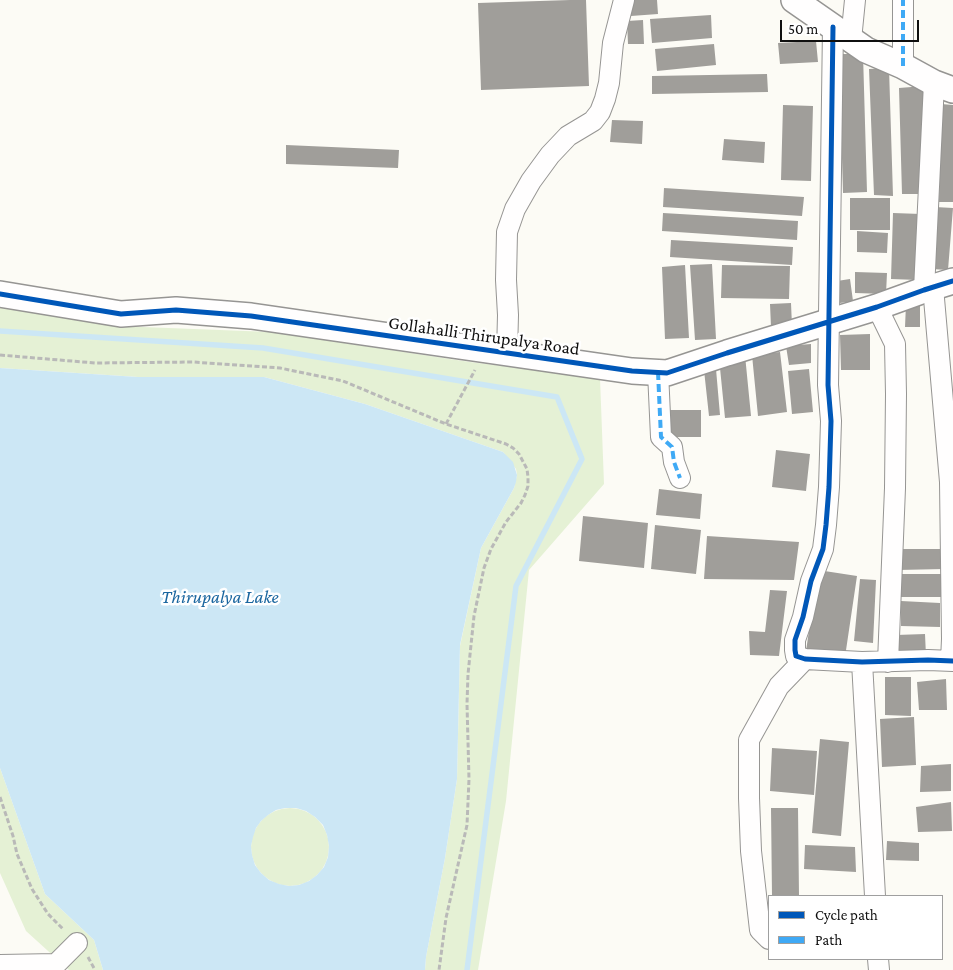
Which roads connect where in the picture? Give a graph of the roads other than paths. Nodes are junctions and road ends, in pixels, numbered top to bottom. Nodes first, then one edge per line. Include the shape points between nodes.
1 (624, 0) edge
2 (794, 0) edge
3 (855, 0) edge
4 (903, 0) edge
5 (842, 34) junction
6 (903, 66) junction
7 (943, 86) edge
8 (937, 286) edge
9 (0, 294) edge
10 (877, 307) junction
11 (829, 322) junction
12 (496, 351) junction
13 (658, 372) junction
14 (680, 478) dead end
15 (805, 659) junction
16 (862, 662) junction
17 (888, 662) junction
18 (952, 662) edge
19 (875, 895) edge
20 (768, 938) edge
21 (77, 943) road end
22 (0, 965) edge

1 - 12 street via 613,43 609,83 600,112 568,136 550,155 531,181 512,217 507,232 508,315
2 - 5 street
3 - 5 street
4 - 6 street
5 - 6 street via 866,50
5 - 11 street
6 - 7 street
7 - 8 street
8 - 10 street, Gollahalli Thirupalya Road
8 - 18 street via 950,482
9 - 12 street, Gollahalli Thirupalya Road via 121,314 176,310 234,315
10 - 11 street, Gollahalli Thirupalya Road
10 - 17 street via 895,344 895,488
11 - 13 street, Gollahalli Thirupalya Road via 667,373
11 - 15 street via 826,525 823,549 794,640 796,656
12 - 13 street, Gollahalli Thirupalya Road
13 - 14 street via 660,437 672,447
15 - 16 street
15 - 20 street via 779,686 749,740 751,851 760,930
16 - 17 street
16 - 19 street
17 - 18 street
21 - 22 street via 56,964

